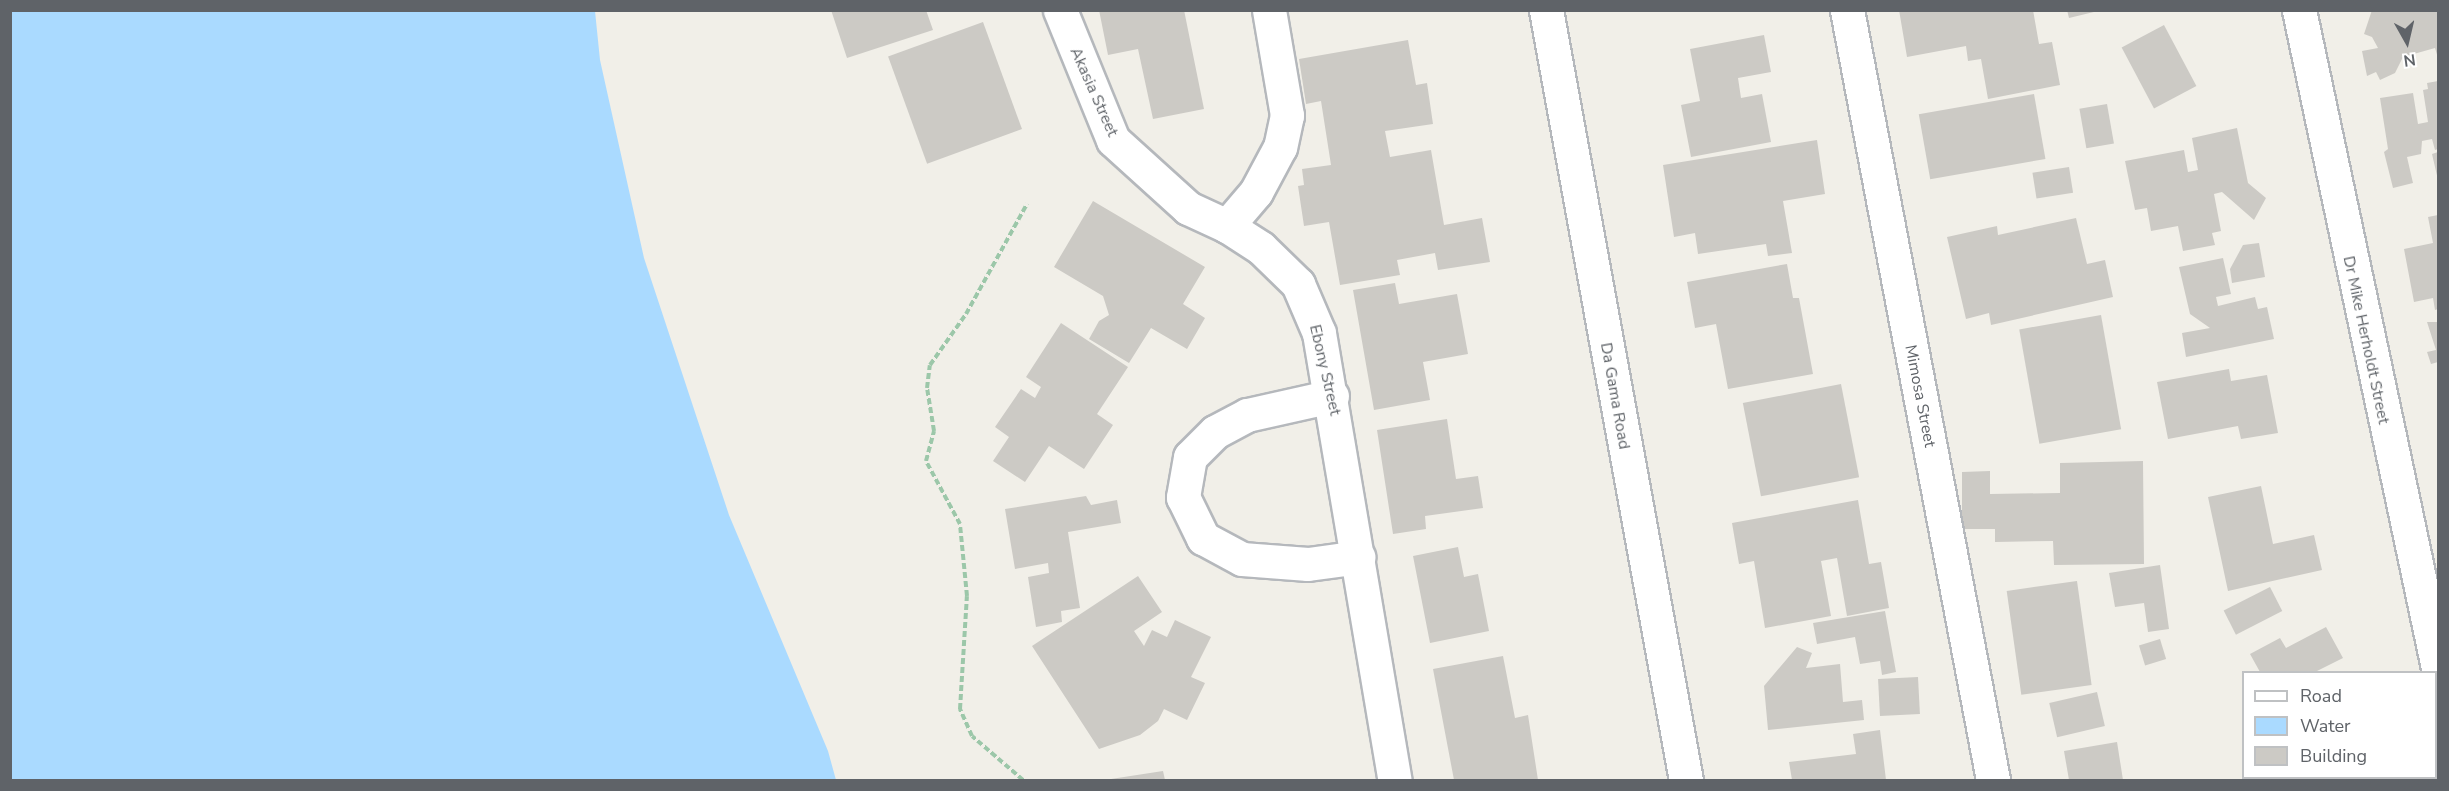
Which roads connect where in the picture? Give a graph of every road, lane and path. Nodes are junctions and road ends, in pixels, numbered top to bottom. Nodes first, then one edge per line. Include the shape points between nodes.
1 (1060, 10) edge
2 (1269, 10) edge
3 (1546, 10) edge
4 (1847, 10) edge
5 (2299, 10) edge
6 (1027, 204) dead end
7 (1227, 226) junction
8 (1332, 396) junction
9 (1359, 557) junction
10 (2439, 668) edge
11 (1023, 780) edge
12 (1395, 780) edge
13 (1686, 780) edge
14 (1993, 780) edge

1 - 7 street, Akasia Street via 1113,140 1188,208
2 - 7 street via 1287,115 1280,147 1256,192
3 - 13 street, Da Gama Road
4 - 14 street, Mimosa Street
5 - 10 street, Dr Mike Herholdt Street via 2402,510
6 - 11 path via 966,314 930,365 927,388 934,431 926,461 960,524 967,596 960,709 972,736
7 - 8 street, Ebony Street via 1261,248 1298,284 1319,333
8 - 9 street, Ebony Street
8 - 9 street via 1247,415 1215,432 1190,457 1183,497 1203,538 1242,559 1308,564
9 - 12 street, Ebony Street

